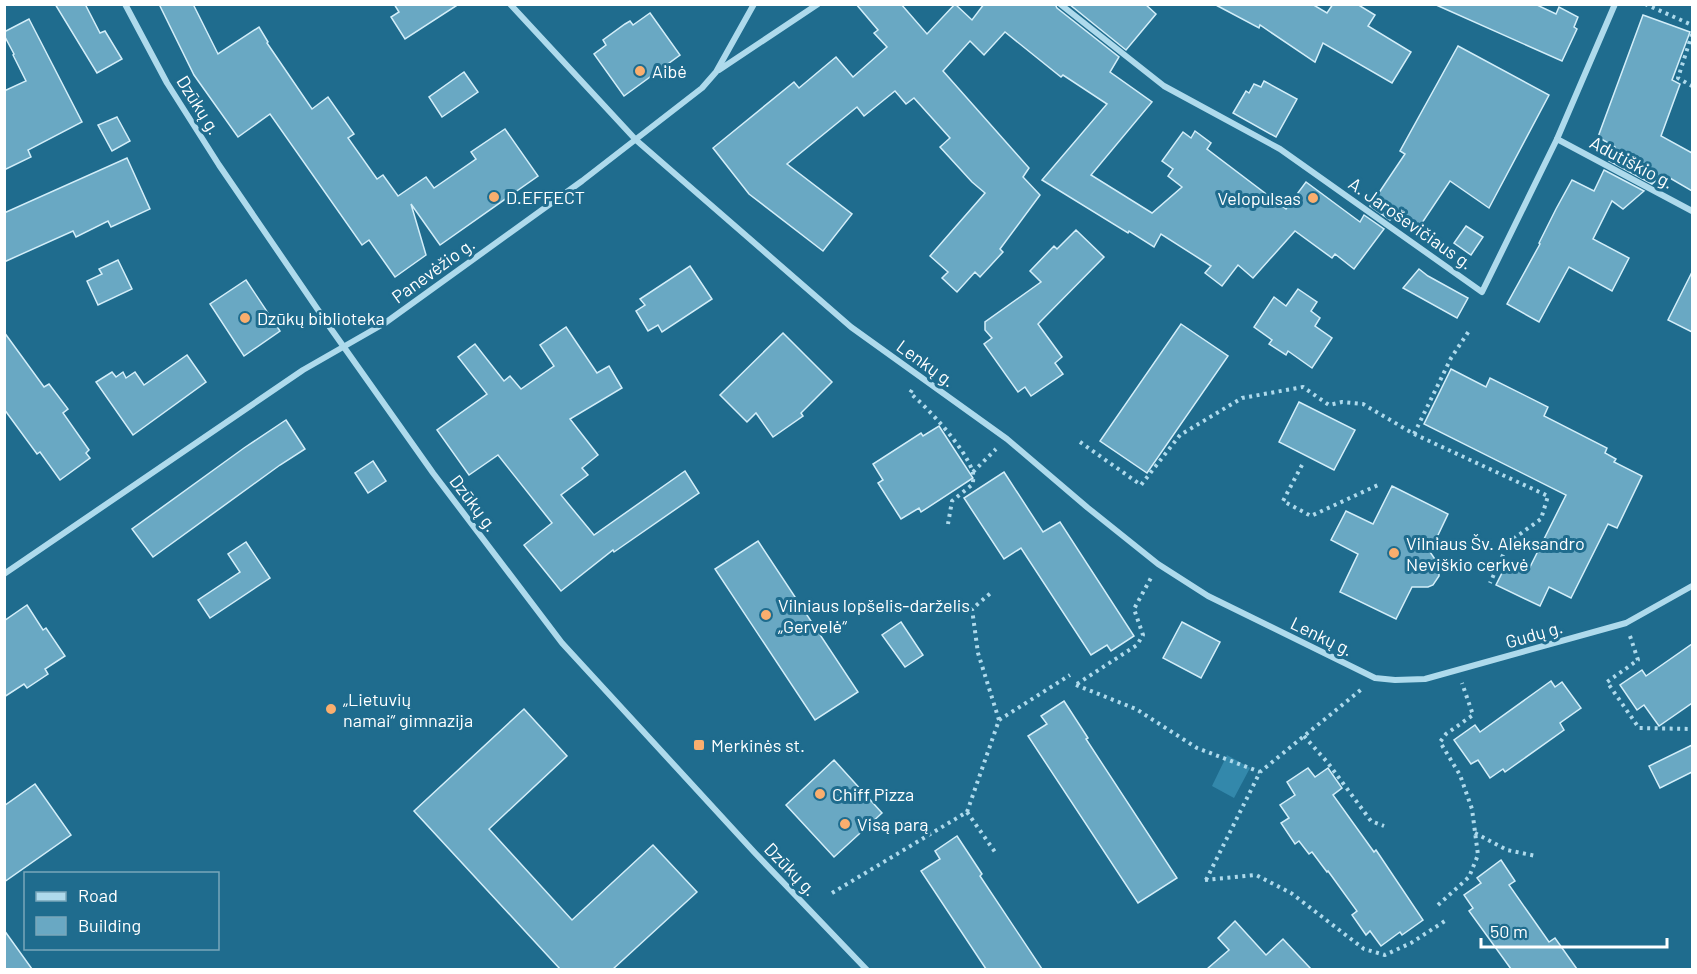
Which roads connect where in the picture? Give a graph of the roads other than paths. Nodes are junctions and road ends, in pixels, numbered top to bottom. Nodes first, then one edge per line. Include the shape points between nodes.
1 (125, 4) edge
2 (510, 4) edge
3 (754, 4) edge
4 (818, 4) edge
5 (1060, 4) edge
6 (1615, 4) edge
7 (716, 72) junction
8 (1557, 139) junction
9 (636, 140) junction
10 (1692, 211) edge
11 (344, 346) junction
12 (4, 574) edge
13 (1692, 586) edge
14 (1375, 678) joint
15 (867, 969) edge

1 - 11 street, Dzūkų g. via 167,83 219,165
2 - 9 street, Lenkų g.
3 - 7 street, Panevėžio g.
4 - 7 street, Panevėžio g.
5 - 8 street, A. Jaroševičiaus g. via 1164,86 1281,149 1482,292
6 - 8 street, A. Jaroševičiaus g.
7 - 9 street, Panevėžio g. via 702,88
8 - 10 street, Adutiškio g.
9 - 11 street, Panevėžio g. via 428,293
9 - 14 street, Lenkų g. via 851,327 1006,439 1158,564 1208,596
11 - 12 street, Panevėžio g.
11 - 15 street, Dzūkų g. via 433,474 562,643 754,853
13 - 14 street, Gudų g. via 1626,623 1425,679

